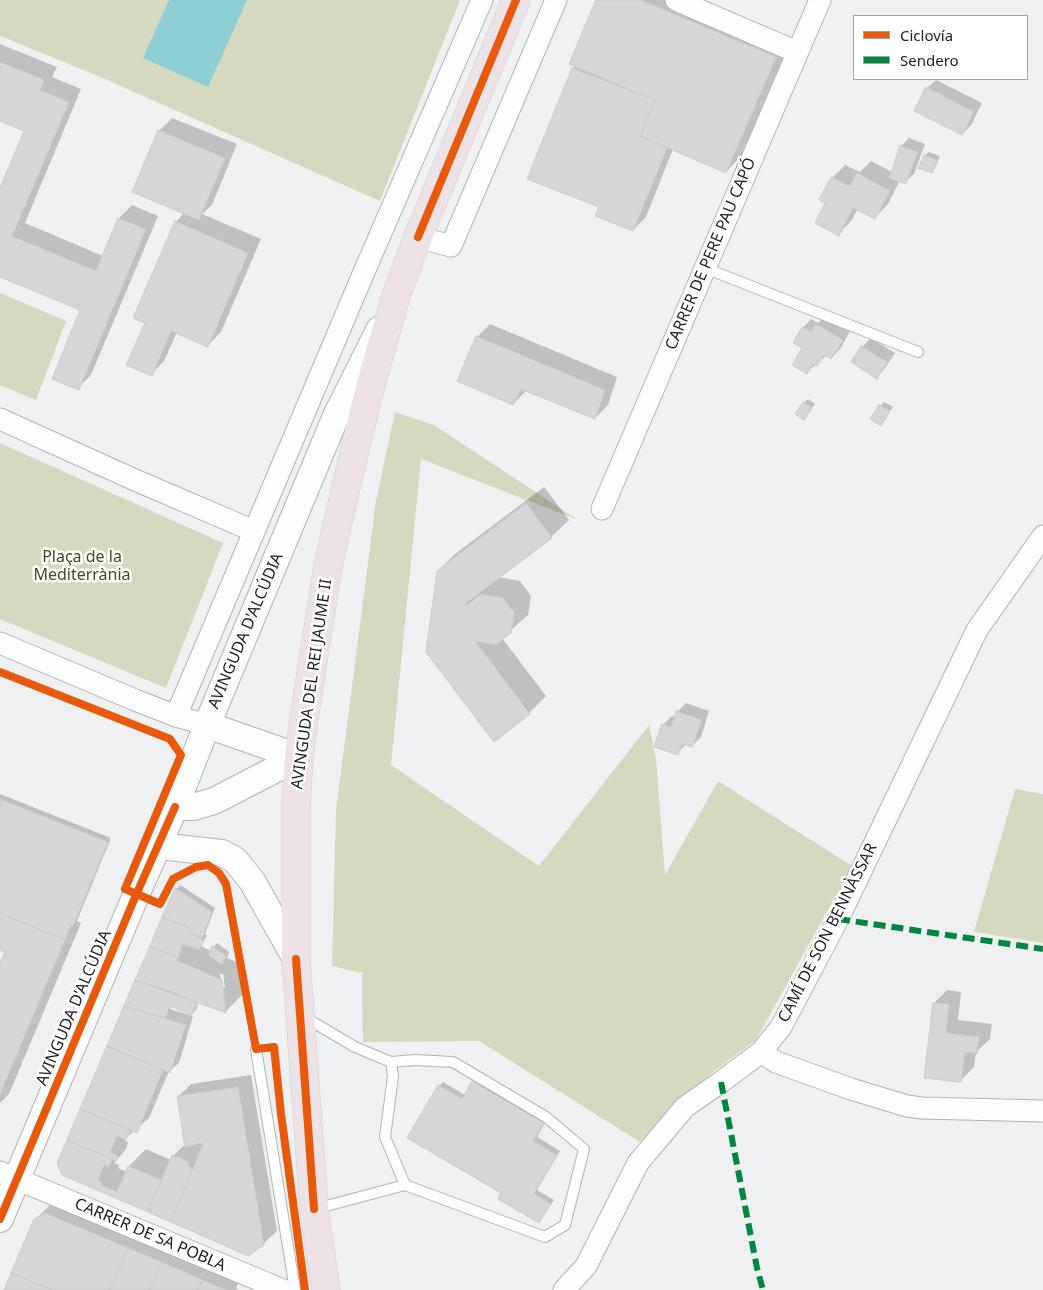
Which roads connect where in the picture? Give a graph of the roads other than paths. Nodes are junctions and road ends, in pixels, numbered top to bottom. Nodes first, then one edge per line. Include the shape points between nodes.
1 (482, 0) edge
2 (516, 0) edge
3 (556, 0) edge
4 (676, 0) edge
5 (820, 0) edge
6 (798, 52) junction
7 (418, 237) junction
8 (705, 268) junction
9 (396, 296) junction
10 (918, 352) dead end
11 (0, 419) edge
12 (602, 509) dead end
13 (254, 531) junction
14 (1043, 536) edge
15 (0, 643) edge
16 (176, 716) junction
17 (206, 725) junction
18 (299, 757) junction
19 (175, 807) junction
20 (159, 846) junction
21 (296, 959) junction
22 (299, 1014) junction
23 (256, 1049) dead end
24 (762, 1052) junction
25 (391, 1062) junction
26 (1043, 1111) edge
27 (8, 1176) edge
28 (404, 1185) junction
29 (314, 1210) junction
30 (0, 1219) edge
31 (283, 1290) edge
32 (295, 1290) edge
33 (326, 1290) edge
34 (564, 1290) edge

1 - 13 street
2 - 7 main road, AVINGUDA DEL REI JAUME II
3 - 7 street via 451,246
4 - 6 street
5 - 6 street, CARRER DE PERE PAU CAPÓ
6 - 8 street, CARRER DE PERE PAU CAPÓ
7 - 9 main road, AVINGUDA DEL REI JAUME II
8 - 10 lane
8 - 12 street, CARRER DE PERE PAU CAPÓ
9 - 17 street, AVINGUDA D'ALCÚDIA via 336,416
9 - 18 main road, AVINGUDA DEL REI JAUME II via 368,395 328,566
11 - 13 street
13 - 16 street
14 - 24 street, CAMÍ DE SON BENNÀSSAR via 977,630 838,919 781,1027
15 - 16 street
16 - 17 street
17 - 18 street
17 - 19 street, AVINGUDA D'ALCÚDIA
18 - 19 street via 214,801 193,808
18 - 21 main road, AVINGUDA DEL REI JAUME II
19 - 20 street, AVINGUDA D'ALCÚDIA
20 - 21 street via 222,853 235,860 252,881
20 - 27 street, AVINGUDA D'ALCÚDIA
21 - 22 main road, AVINGUDA DEL REI JAUME II
22 - 25 lane via 355,1047
22 - 29 main road, AVINGUDA DEL REI JAUME II
23 - 32 lane
24 - 26 street via 776,1062 907,1106
24 - 34 street, CAMÍ DE SON BENNÀSSAR via 685,1106 638,1163 586,1266
25 - 28 lane via 393,1076 385,1137
25 - 28 lane via 453,1062 546,1117 584,1150 565,1225 545,1237
27 - 30 street, AVINGUDA D'ALCÚDIA
27 - 31 street, CARRER DE SA POBLA
28 - 29 lane
29 - 33 main road, AVINGUDA DEL REI JAUME II

